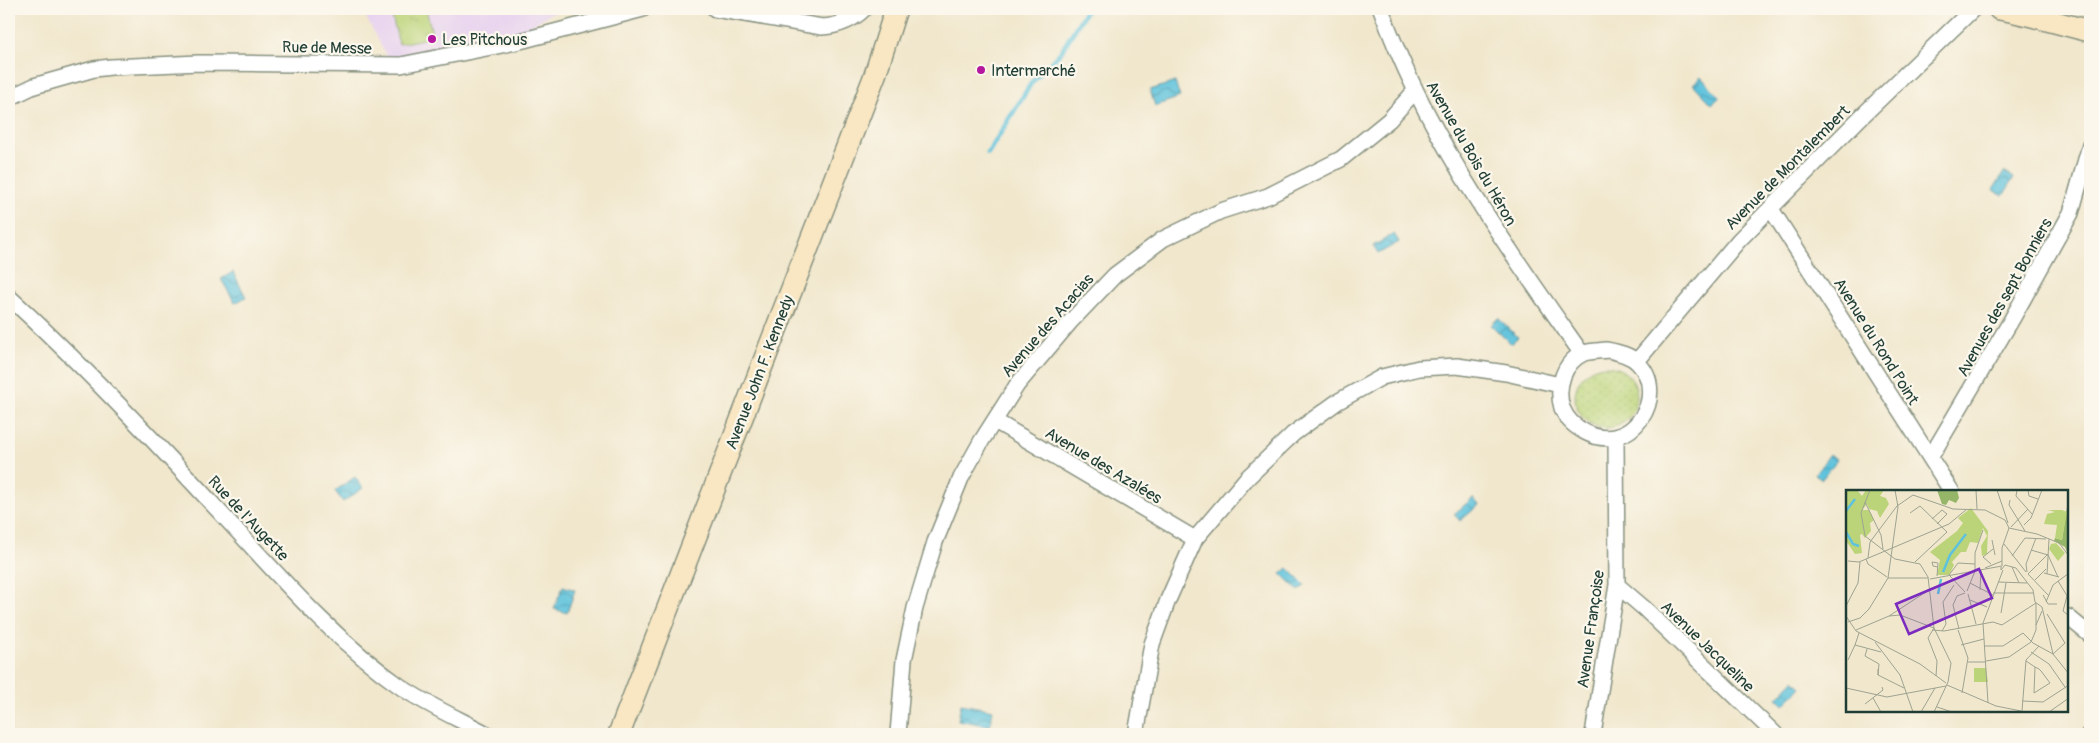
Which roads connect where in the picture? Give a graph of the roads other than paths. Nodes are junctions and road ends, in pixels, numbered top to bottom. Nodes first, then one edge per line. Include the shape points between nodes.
1 (643, 9) edge
2 (714, 9) edge
3 (864, 9) edge
4 (896, 9) edge
5 (1381, 9) edge
6 (1973, 9) edge
7 (1999, 9) edge
8 (2090, 31) edge
9 (1415, 91) junction
10 (9, 98) edge
11 (2090, 145) edge
12 (1771, 209) junction
13 (9, 297) edge
14 (1582, 354) junction
15 (1637, 361) junction
16 (1560, 385) junction
17 (995, 421) junction
18 (1616, 438) junction
19 (1930, 458) junction
20 (1951, 490) edge
21 (1195, 539) junction
22 (1617, 585) junction
23 (2069, 618) edge
24 (2090, 635) edge
25 (487, 734) edge
26 (619, 734) edge
27 (898, 734) edge
28 (1136, 734) edge
29 (1593, 734) edge
30 (1775, 734) edge

1 - 10 street, Rue de Messe via 516,42 401,66 199,63 111,67 34,86
2 - 3 street via 822,27 848,21
4 - 26 main road, Avenue John F. Kennedy via 872,84
5 - 9 street, Avenue du Bois du Héron
6 - 12 street, Avenue de Montalembert
7 - 8 main road via 2040,16
9 - 14 street, Avenue du Bois du Héron via 1472,195
9 - 17 street, Avenue des Acacias via 1389,120 1341,159 1268,196 1187,226 1163,239 1115,275 1017,385
11 - 19 street, Avenues des sept Bonniers via 2070,213
12 - 15 street, Avenue de Montalembert via 1739,240
12 - 19 street, Avenue du Rond Point
13 - 25 street, Rue de l'Augette via 102,388 294,593 350,646 402,688
14 - 15 street via 1607,350
14 - 16 street via 1562,377
15 - 18 street via 1645,371 1650,396 1646,410 1635,426
16 - 18 street via 1558,396 1574,426 1589,434
16 - 21 street via 1457,366 1419,368 1382,377 1337,402 1293,434 1246,479
17 - 21 street, Avenue des Azalées
17 - 27 street, Avenue des Acacias via 962,478 935,542 915,608 904,660
18 - 22 street, Avenue Françoise
19 - 20 street, Avenue du Rond Point
21 - 28 street via 1152,644
22 - 29 street, Avenue Françoise
22 - 30 street, Avenue Jacqueline
23 - 24 street

